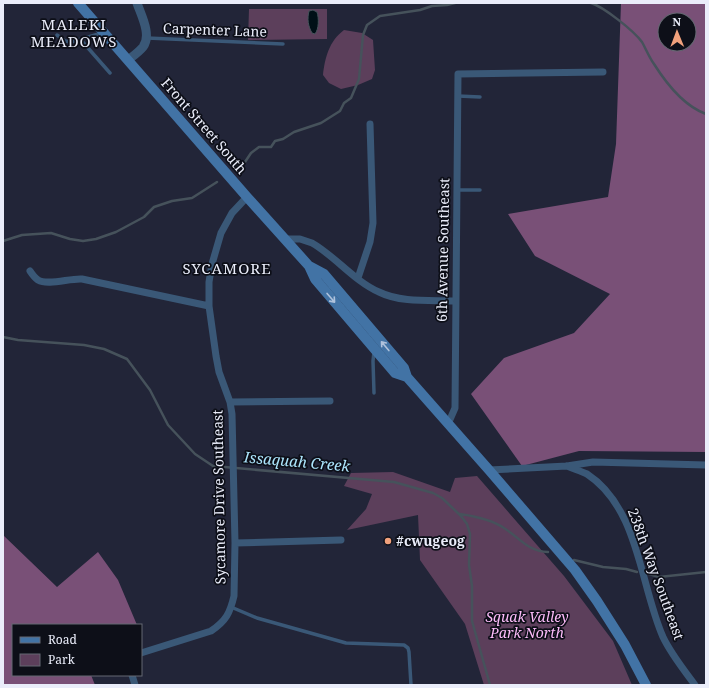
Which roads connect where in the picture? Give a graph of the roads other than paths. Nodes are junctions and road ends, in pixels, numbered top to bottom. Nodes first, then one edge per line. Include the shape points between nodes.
1 (78, 3) edge
2 (137, 3) edge
3 (104, 33) junction
4 (57, 35) dead end
5 (146, 38) junction
6 (81, 40) junction
7 (283, 44) dead end
8 (128, 60) junction
9 (603, 72) dead end
10 (110, 74) dead end
11 (458, 96) junction
12 (480, 96) dead end
13 (370, 124) dead end
14 (456, 190) junction
15 (480, 190) dead end
16 (247, 197) junction
17 (285, 239) junction
18 (30, 271) dead end
19 (358, 278) junction
20 (455, 301) junction
21 (209, 306) junction
22 (359, 323) junction
23 (375, 349) junction
24 (407, 377) junction
25 (374, 392) dead end
26 (330, 401) dead end
27 (230, 402) junction
28 (448, 424) junction
29 (706, 465) edge
30 (567, 466) junction
31 (490, 470) junction
32 (341, 540) dead end
33 (235, 543) junction
34 (231, 607) junction
35 (142, 653) edge
36 (411, 685) edge
37 (646, 685) edge
38 (695, 685) edge

1 - 3 main road, Front Street South
2 - 5 street
3 - 6 lane
3 - 8 main road, Front Street South
4 - 6 lane via 65,41
5 - 7 lane, Carpenter Lane
5 - 8 street via 143,46
6 - 10 lane
8 - 16 main road, Front Street South
9 - 11 street, 6th Avenue Southeast via 458,74
11 - 12 lane
11 - 14 street, 6th Avenue Southeast
13 - 19 street via 373,222 370,242
14 - 15 lane
14 - 20 street, 6th Avenue Southeast
16 - 17 main road, Front Street South
16 - 21 street, Sycamore Drive Southeast via 232,213 221,233 209,282
17 - 19 street via 300,238 312,243
17 - 22 main road, Front Street South via 309,266 315,279
18 - 21 street via 39,281 44,282 82,279
19 - 20 street via 387,296
20 - 28 street, 6th Avenue Southeast via 455,408
21 - 27 street, Sycamore Drive Southeast via 219,372
22 - 23 main road, Front Street South
24 -> 22 main road, Front Street South via 404,368
23 - 24 main road, Front Street South via 395,373
23 - 25 lane
24 - 28 main road, Front Street South
26 - 27 street
27 - 33 street, Sycamore Drive Southeast via 233,427
28 - 31 main road, Front Street South
29 - 30 street via 593,462
30 - 31 street
30 - 38 street, 238th Way Southeast via 586,473 616,505 632,537 663,638
31 - 37 main road, Front Street South via 575,570 625,645
32 - 33 street
33 - 34 street, Sycamore Drive Southeast via 234,596
34 - 35 street, Sycamore Drive Southeast via 225,619 211,631
34 - 36 lane via 287,628 346,644 404,645 409,652

